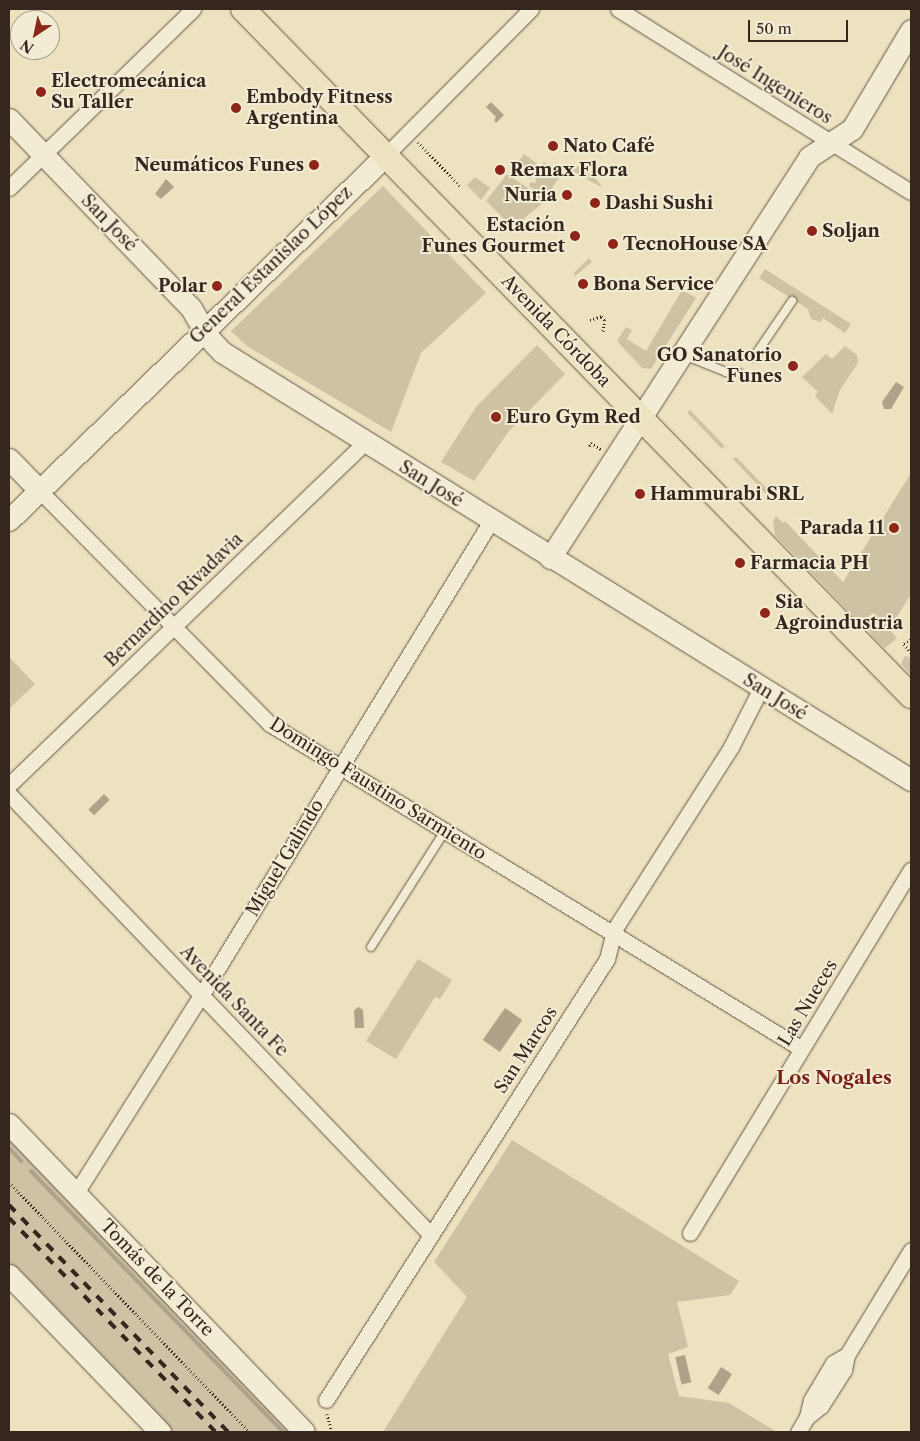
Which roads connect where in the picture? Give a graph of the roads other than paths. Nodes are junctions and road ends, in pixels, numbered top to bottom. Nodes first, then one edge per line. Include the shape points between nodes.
1 (194, 9) edge
2 (243, 9) edge
3 (531, 9) edge
4 (618, 9) edge
5 (911, 30) edge
6 (9, 119) edge
7 (832, 143) junction
8 (43, 154) junction
9 (386, 155) junction
10 (9, 188) edge
11 (911, 192) edge
12 (792, 301) dead end
13 (205, 329) junction
14 (682, 354) junction
15 (754, 358) dead end
16 (739, 372) dead end
17 (641, 418) junction
18 (366, 442) junction
19 (9, 459) edge
20 (39, 490) junction
21 (9, 520) edge
22 (491, 521) junction
23 (550, 558) junction
24 (174, 627) junction
25 (761, 688) junction
26 (911, 696) edge
27 (341, 767) junction
28 (911, 780) edge
29 (9, 785) edge
30 (9, 794) edge
31 (445, 831) junction
32 (911, 870) edge
33 (615, 935) junction
34 (371, 947) dead end
35 (202, 994) junction
36 (802, 1049) junction
37 (9, 1124) edge
38 (76, 1193) junction
39 (690, 1233) dead end
40 (431, 1235) junction
41 (911, 1250) edge
42 (9, 1275) edge
43 (326, 1400) road end
44 (804, 1427) edge
45 (160, 1432) edge
46 (304, 1432) edge

1 - 8 street
2 - 9 main road, Avenida Córdoba
3 - 9 street, General Estanislao López
4 - 7 street, José Ingenieros
5 - 7 street via 852,129
6 - 8 street, San José
7 - 11 street, José Ingenieros
7 - 14 street via 809,158
8 - 10 street
8 - 13 street, San José via 191,308
9 - 13 street, General Estanislao López
9 - 17 main road, Avenida Córdoba
12 - 15 lane
13 - 18 street, San José via 222,352
13 - 20 street, General Estanislao López
14 - 16 lane via 712,368
14 - 17 street
17 - 23 street
17 - 26 main road, Avenida Córdoba
18 - 22 street, San José
18 - 24 street, Bernardino Rivadavia
19 - 20 street, Domingo Faustino Sarmiento
20 - 21 street, General Estanislao López
20 - 24 street, Domingo Faustino Sarmiento
22 - 23 street, San José
22 - 27 street, Miguel Galindo
23 - 25 street, San José
24 - 27 street, Domingo Faustino Sarmiento via 270,724
24 - 29 street, Bernardino Rivadavia
25 - 28 street, San José
25 - 33 street, San Marcos via 731,747 614,930
27 - 31 street, Domingo Faustino Sarmiento
27 - 35 street, Miguel Galindo
30 - 35 street, Avenida Santa Fe
31 - 33 street, Domingo Faustino Sarmiento
31 - 34 lane
32 - 36 street, Las Nueces
33 - 36 street, Domingo Faustino Sarmiento
33 - 40 street, San Marcos via 607,959
35 - 38 street, Miguel Galindo
35 - 40 street, Avenida Santa Fe
36 - 39 street, Las Nueces
37 - 38 street, Tomás de la Torre
38 - 46 street, Tomás de la Torre
40 - 43 street, San Marcos
41 - 44 street via 846,1355 834,1363 811,1400
42 - 45 street

